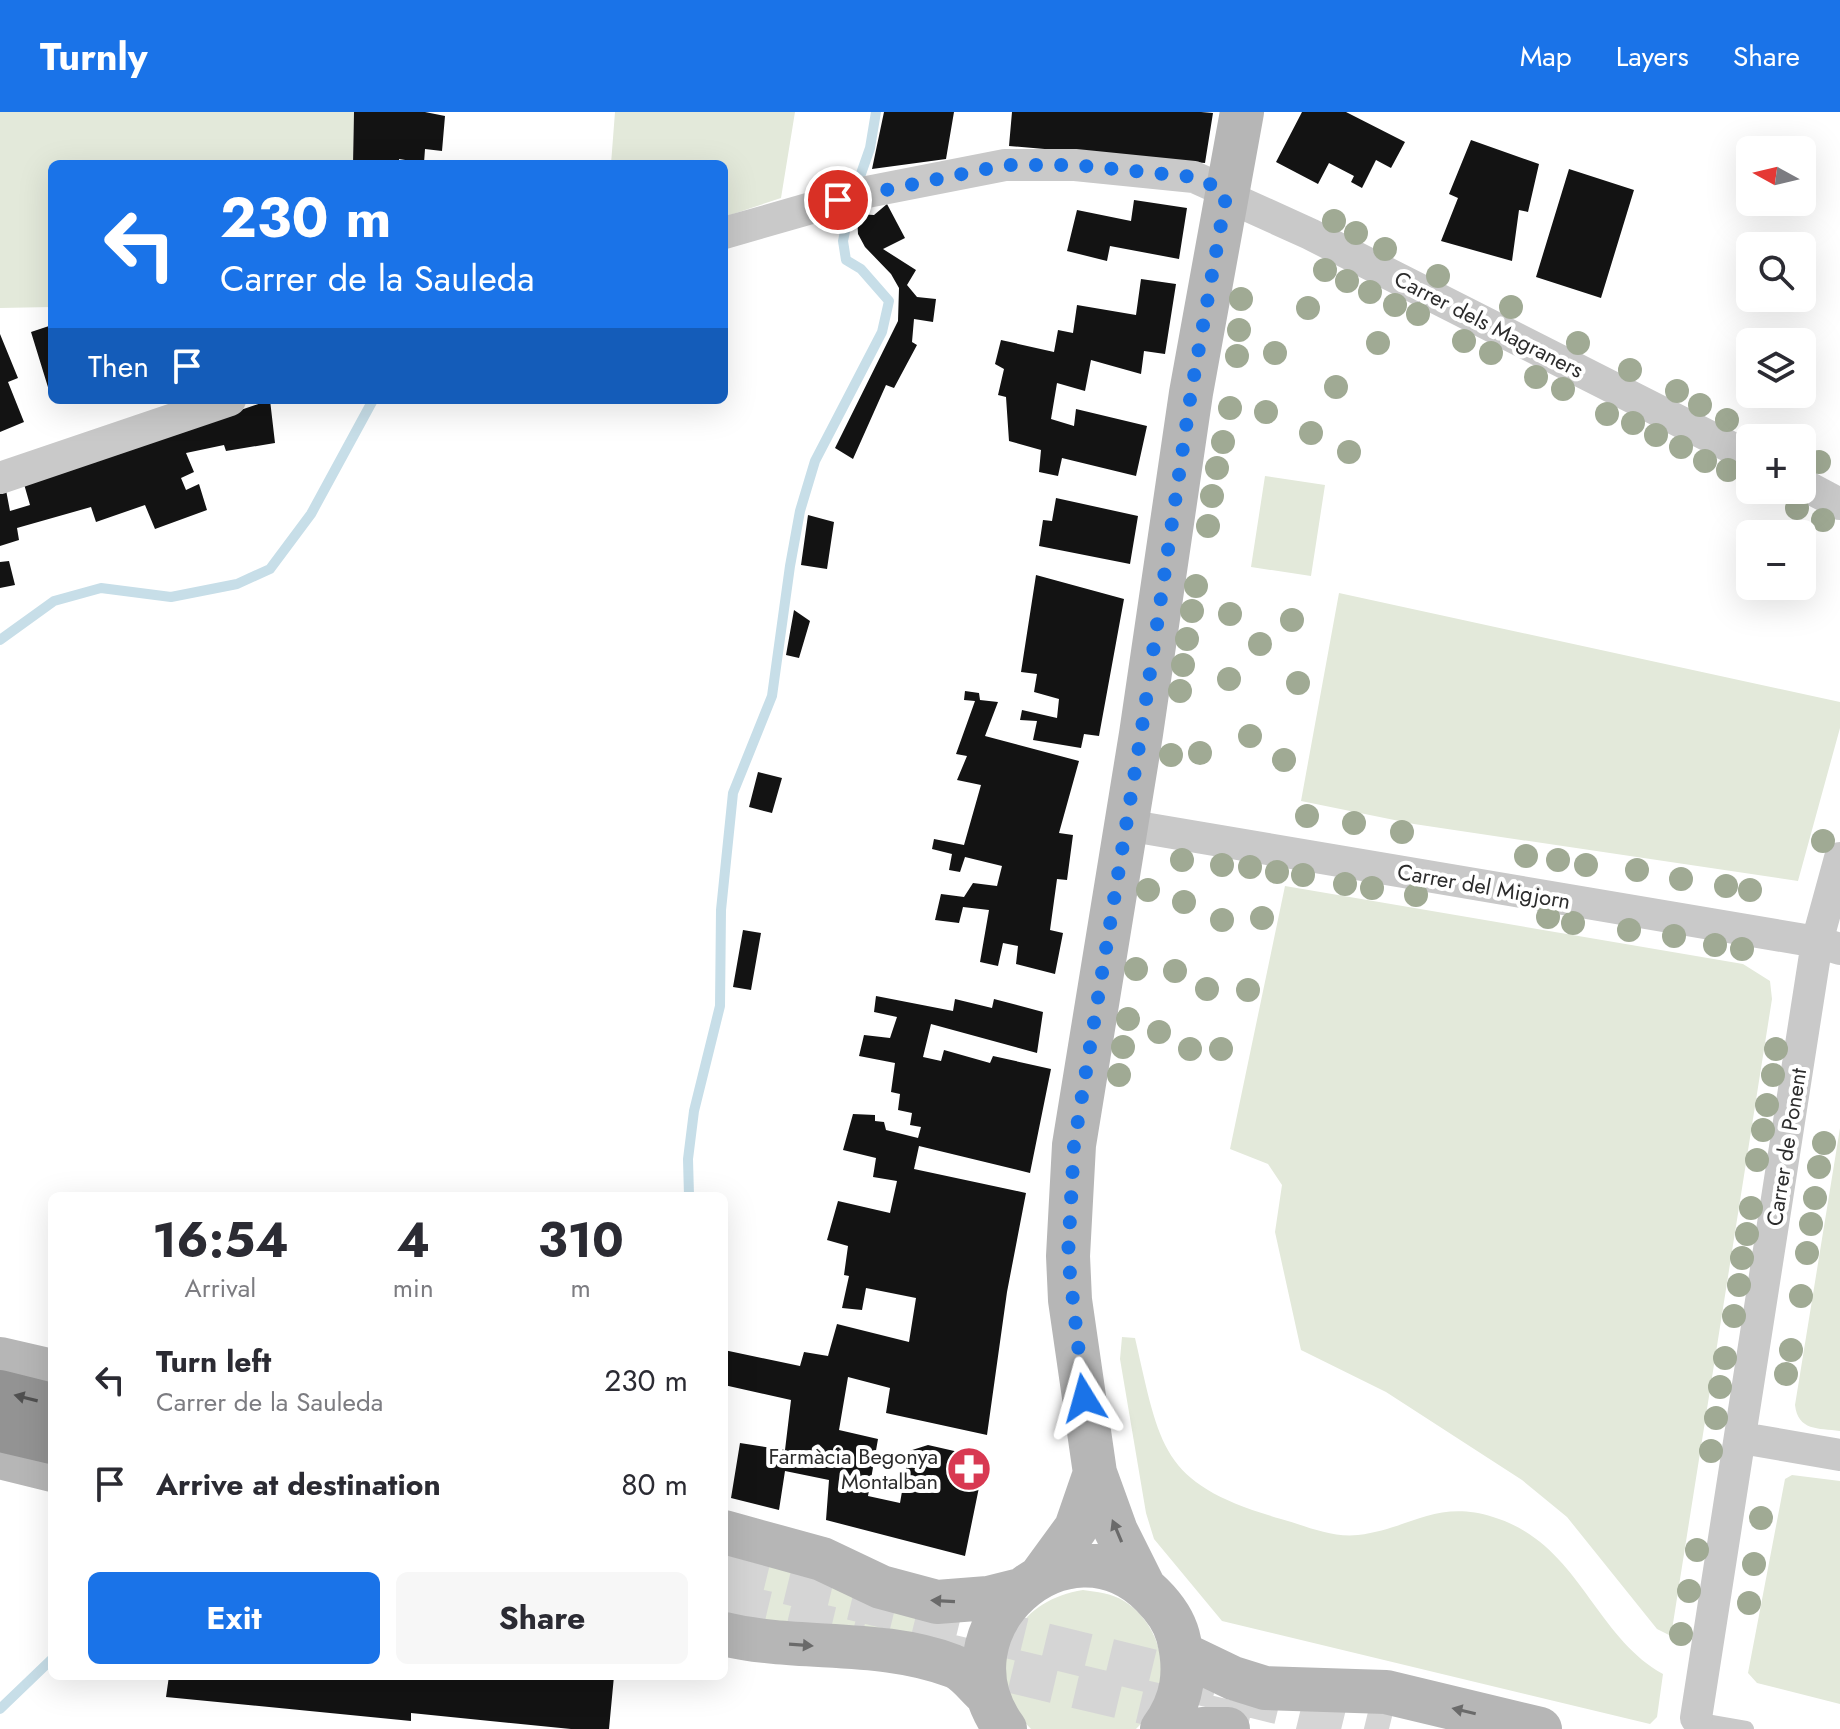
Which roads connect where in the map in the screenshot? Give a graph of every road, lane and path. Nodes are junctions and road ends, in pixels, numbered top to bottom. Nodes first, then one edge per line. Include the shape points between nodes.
1 (1242, 112) edge
2 (1226, 196) junction
3 (728, 232) edge
4 (218, 404) edge
5 (1736, 450) edge
6 (0, 478) edge
7 (1816, 491) edge
8 (1840, 504) edge
9 (1126, 825) junction
10 (1840, 858) edge
11 (1829, 945) edge
12 (0, 1359) edge
13 (48, 1370) edge
14 (0, 1392) edge
15 (48, 1404) edge
16 (0, 1430) edge
17 (1742, 1438) junction
18 (48, 1441) edge
19 (1840, 1455) edge
20 (0, 1457) edge
21 (48, 1469) edge
22 (1095, 1473) junction
23 (728, 1533) edge
24 (1030, 1583) junction
25 (1144, 1587) junction
26 (728, 1635) edge
27 (1183, 1654) junction
28 (998, 1718) edge
29 (1691, 1723) edge
30 (1162, 1729) edge
31 (1202, 1729) edge
32 (1228, 1729) edge
33 (1540, 1729) edge
34 (1746, 1729) edge

1 - 2 street
2 - 3 street, Carrer dels Magraners via 1194,177 1075,165 1005,165 852,196
2 - 5 street, Carrer dels Magraners
2 - 9 street
4 - 6 street
7 - 8 street
9 - 11 street, Carrer del Migjorn
9 - 22 street via 1074,1145 1070,1212 1070,1300
10 - 11 street, Carrer de Ponent
11 - 17 street, Carrer de Ponent
12 - 13 street
15 -> 14 highway
16 - 18 highway
17 - 19 street
17 - 29 street, Carrer de Ponent
20 - 21 street
22 - 24 street via 1076,1528
25 -> 22 street
24 -> 23 street via 988,1598 937,1602 881,1587 822,1559
24 - 25 street via 1059,1570 1094,1567
24 - 28 street via 1006,1603 988,1637 984,1656
25 - 27 street via 1163,1606
26 -> 28 street via 857,1647 956,1667
27 - 30 street via 1180,1698
33 -> 27 street via 1386,1692 1265,1688
29 - 34 lane
31 - 32 street

